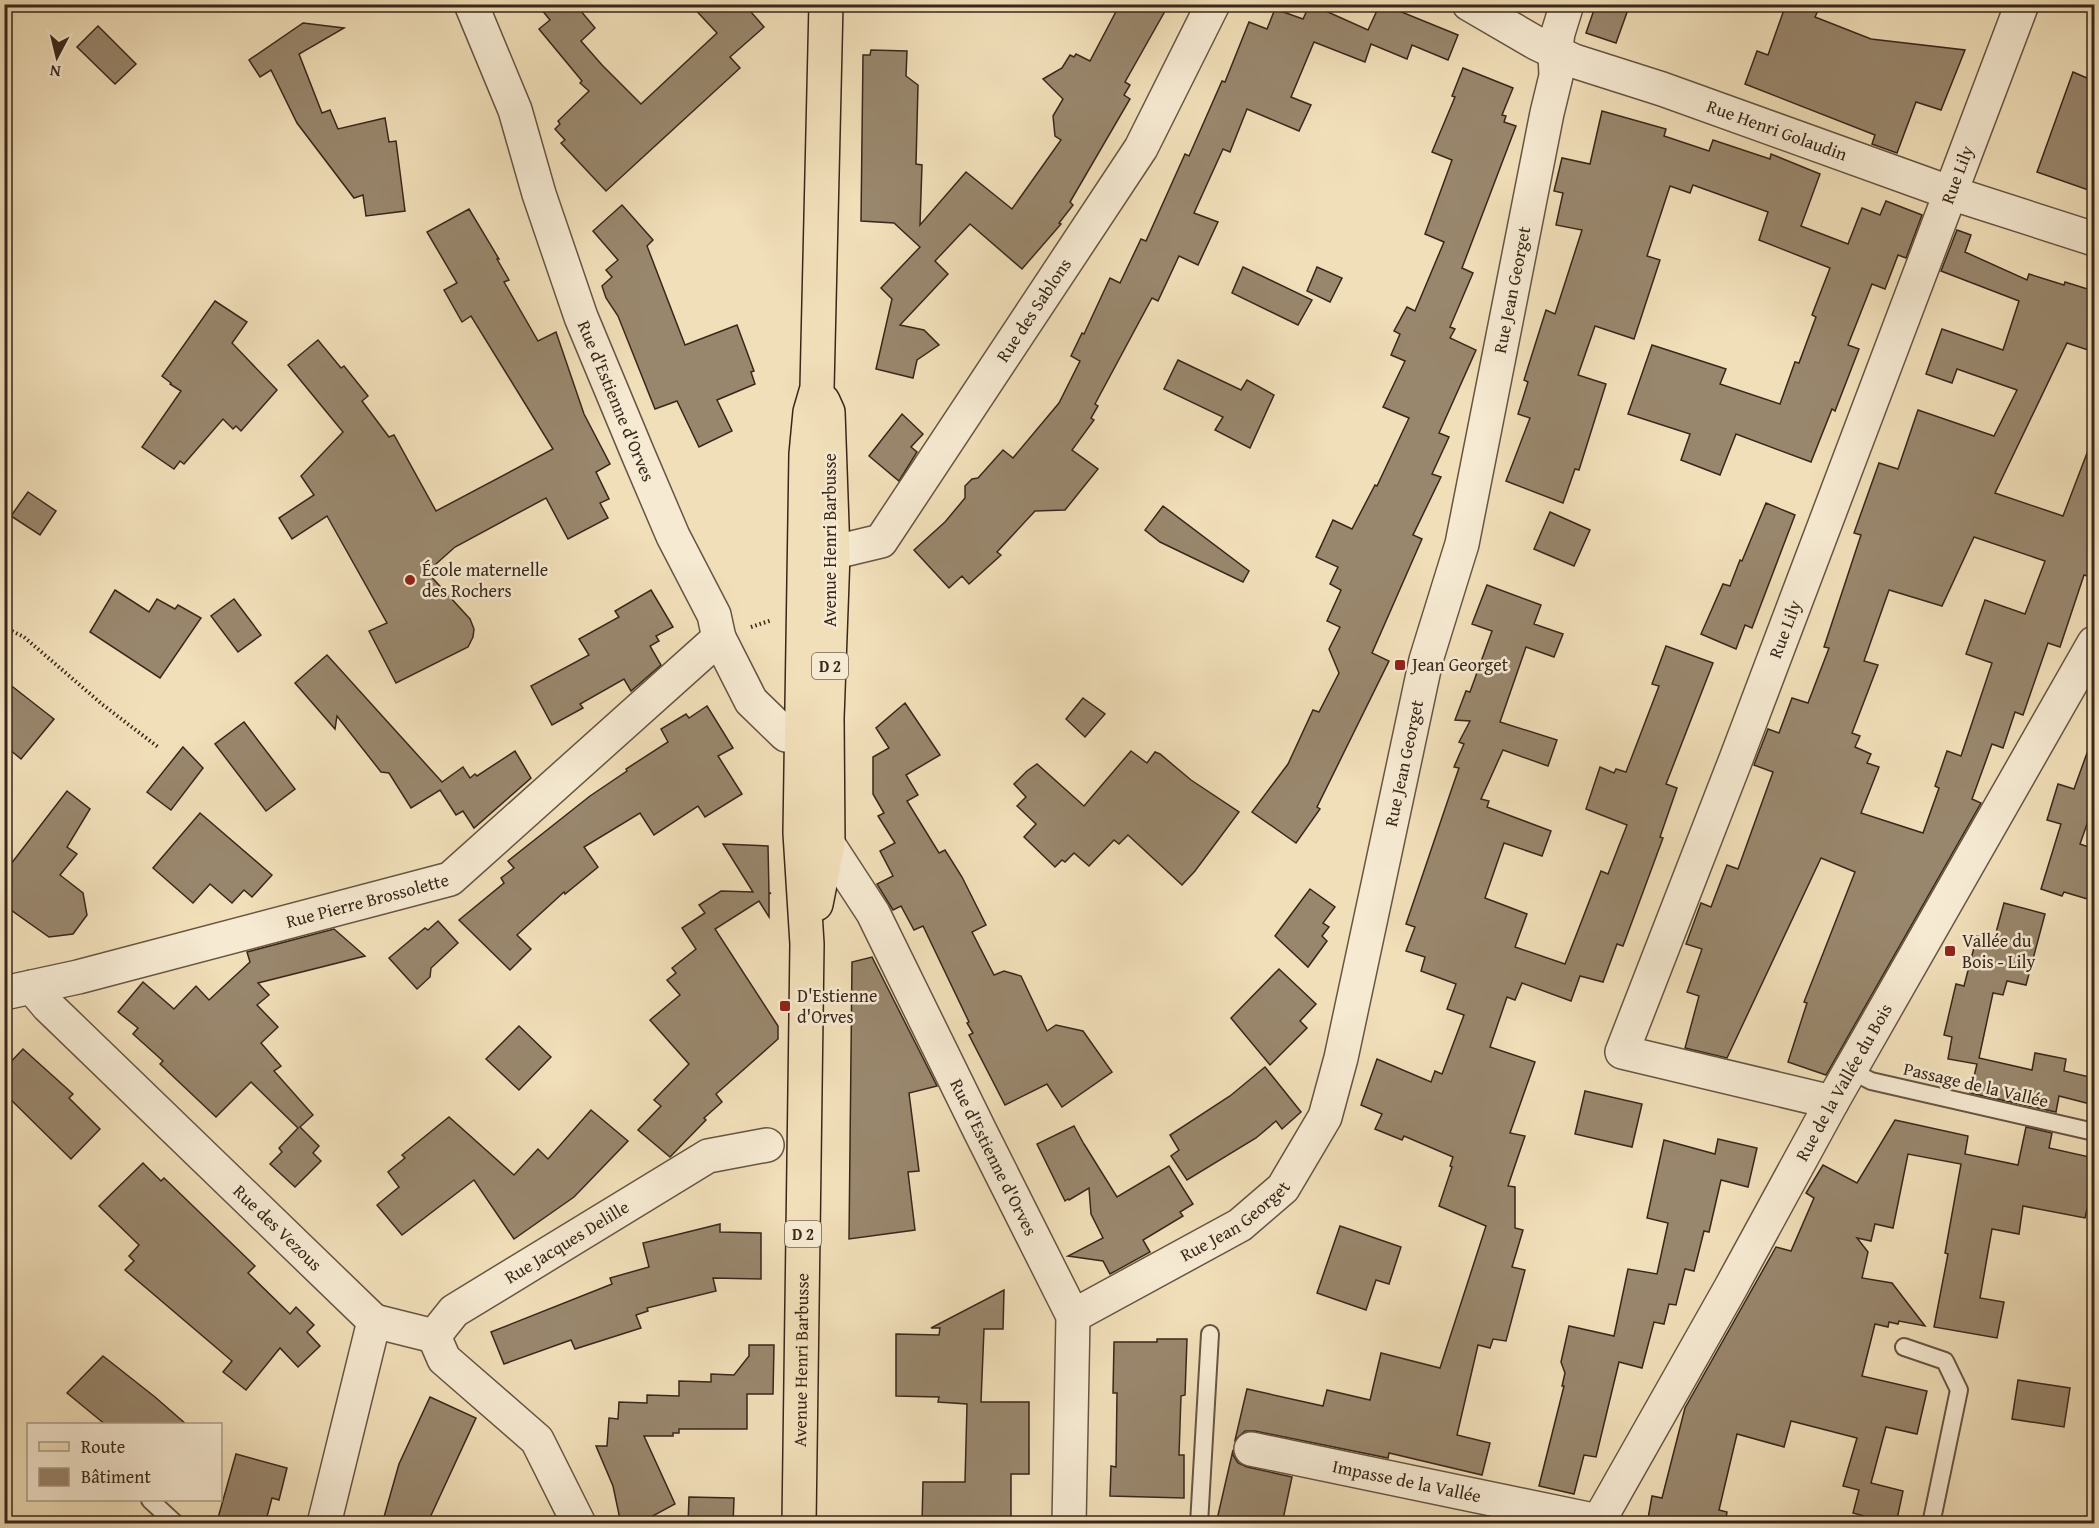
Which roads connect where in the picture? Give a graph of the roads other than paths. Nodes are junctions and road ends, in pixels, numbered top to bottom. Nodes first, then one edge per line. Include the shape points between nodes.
1 (471, 4) edge
2 (826, 4) edge
3 (1213, 4) edge
4 (1469, 4) edge
5 (1567, 4) edge
6 (2022, 4) edge
7 (1556, 53) junction
8 (1951, 193) junction
9 (2094, 238) edge
10 (819, 557) junction
11 (719, 638) junction
12 (2094, 643) edge
13 (814, 724) junction
14 (814, 839) junction
15 (18, 990) edge
16 (1850, 1070) junction
17 (1832, 1102) junction
18 (2094, 1132) edge
19 (767, 1145) dead end
20 (1073, 1316) junction
21 (374, 1321) junction
22 (1210, 1334) dead end
23 (434, 1336) junction
24 (1904, 1347) dead end
25 (1251, 1449) dead end
26 (151, 1501) edge
27 (1597, 1522) edge
28 (176, 1524) edge
29 (324, 1524) edge
30 (579, 1524) edge
31 (799, 1524) edge
32 (1069, 1524) edge
33 (1199, 1524) edge
34 (1930, 1524) edge

1 - 11 street, Rue d'Estienne d'Orves via 515,110 581,317 673,536 714,615
2 - 10 main road, Avenue Henri Barbusse / D 2 via 817,387 806,454
3 - 10 street, Rue des Sablons via 1141,148 881,541
4 - 7 street, Rue Henri Golaudin
5 - 7 street, Rue Jean Georget
6 - 8 street, Rue Lily
7 - 8 street, Rue Henri Golaudin
7 - 20 street, Rue Jean Georget via 1556,76 1462,544 1426,660 1325,1117 1283,1188 1240,1225
8 - 9 street, Rue Henri Golaudin
8 - 17 street, Rue Lily via 1622,1052
10 - 13 main road, Avenue Henri Barbusse / D 2
10 - 13 main road, Avenue Henri Barbusse / D 2 via 804,609
11 - 13 street, Rue d'Estienne d'Orves via 751,701 786,735
11 - 15 street, Rue Pierre Brossolette via 450,879
12 - 16 street, Rue de la Vallée du Bois
13 - 14 main road, Avenue Henri Barbusse / D 2
14 - 20 street, Rue d'Estienne d'Orves via 873,913
14 - 31 main road, Avenue Henri Barbusse / D 2 via 807,944
15 - 21 street, Rue des Vezous via 57,1015
16 - 17 street, Rue de la Vallée du Bois
16 - 18 lane, Passage de la Vallée via 1871,1081
17 - 27 street, Rue de la Vallée du Bois
19 - 23 street, Rue Jacques Delille via 708,1156 454,1311
20 - 32 street, Rue d'Estienne d'Orves
21 - 23 street
21 - 29 street
22 - 33 lane
23 - 30 street via 444,1359 537,1440
24 - 34 lane via 1946,1361 1959,1390
25 - 27 street, Impasse de la Vallée
26 - 28 lane

